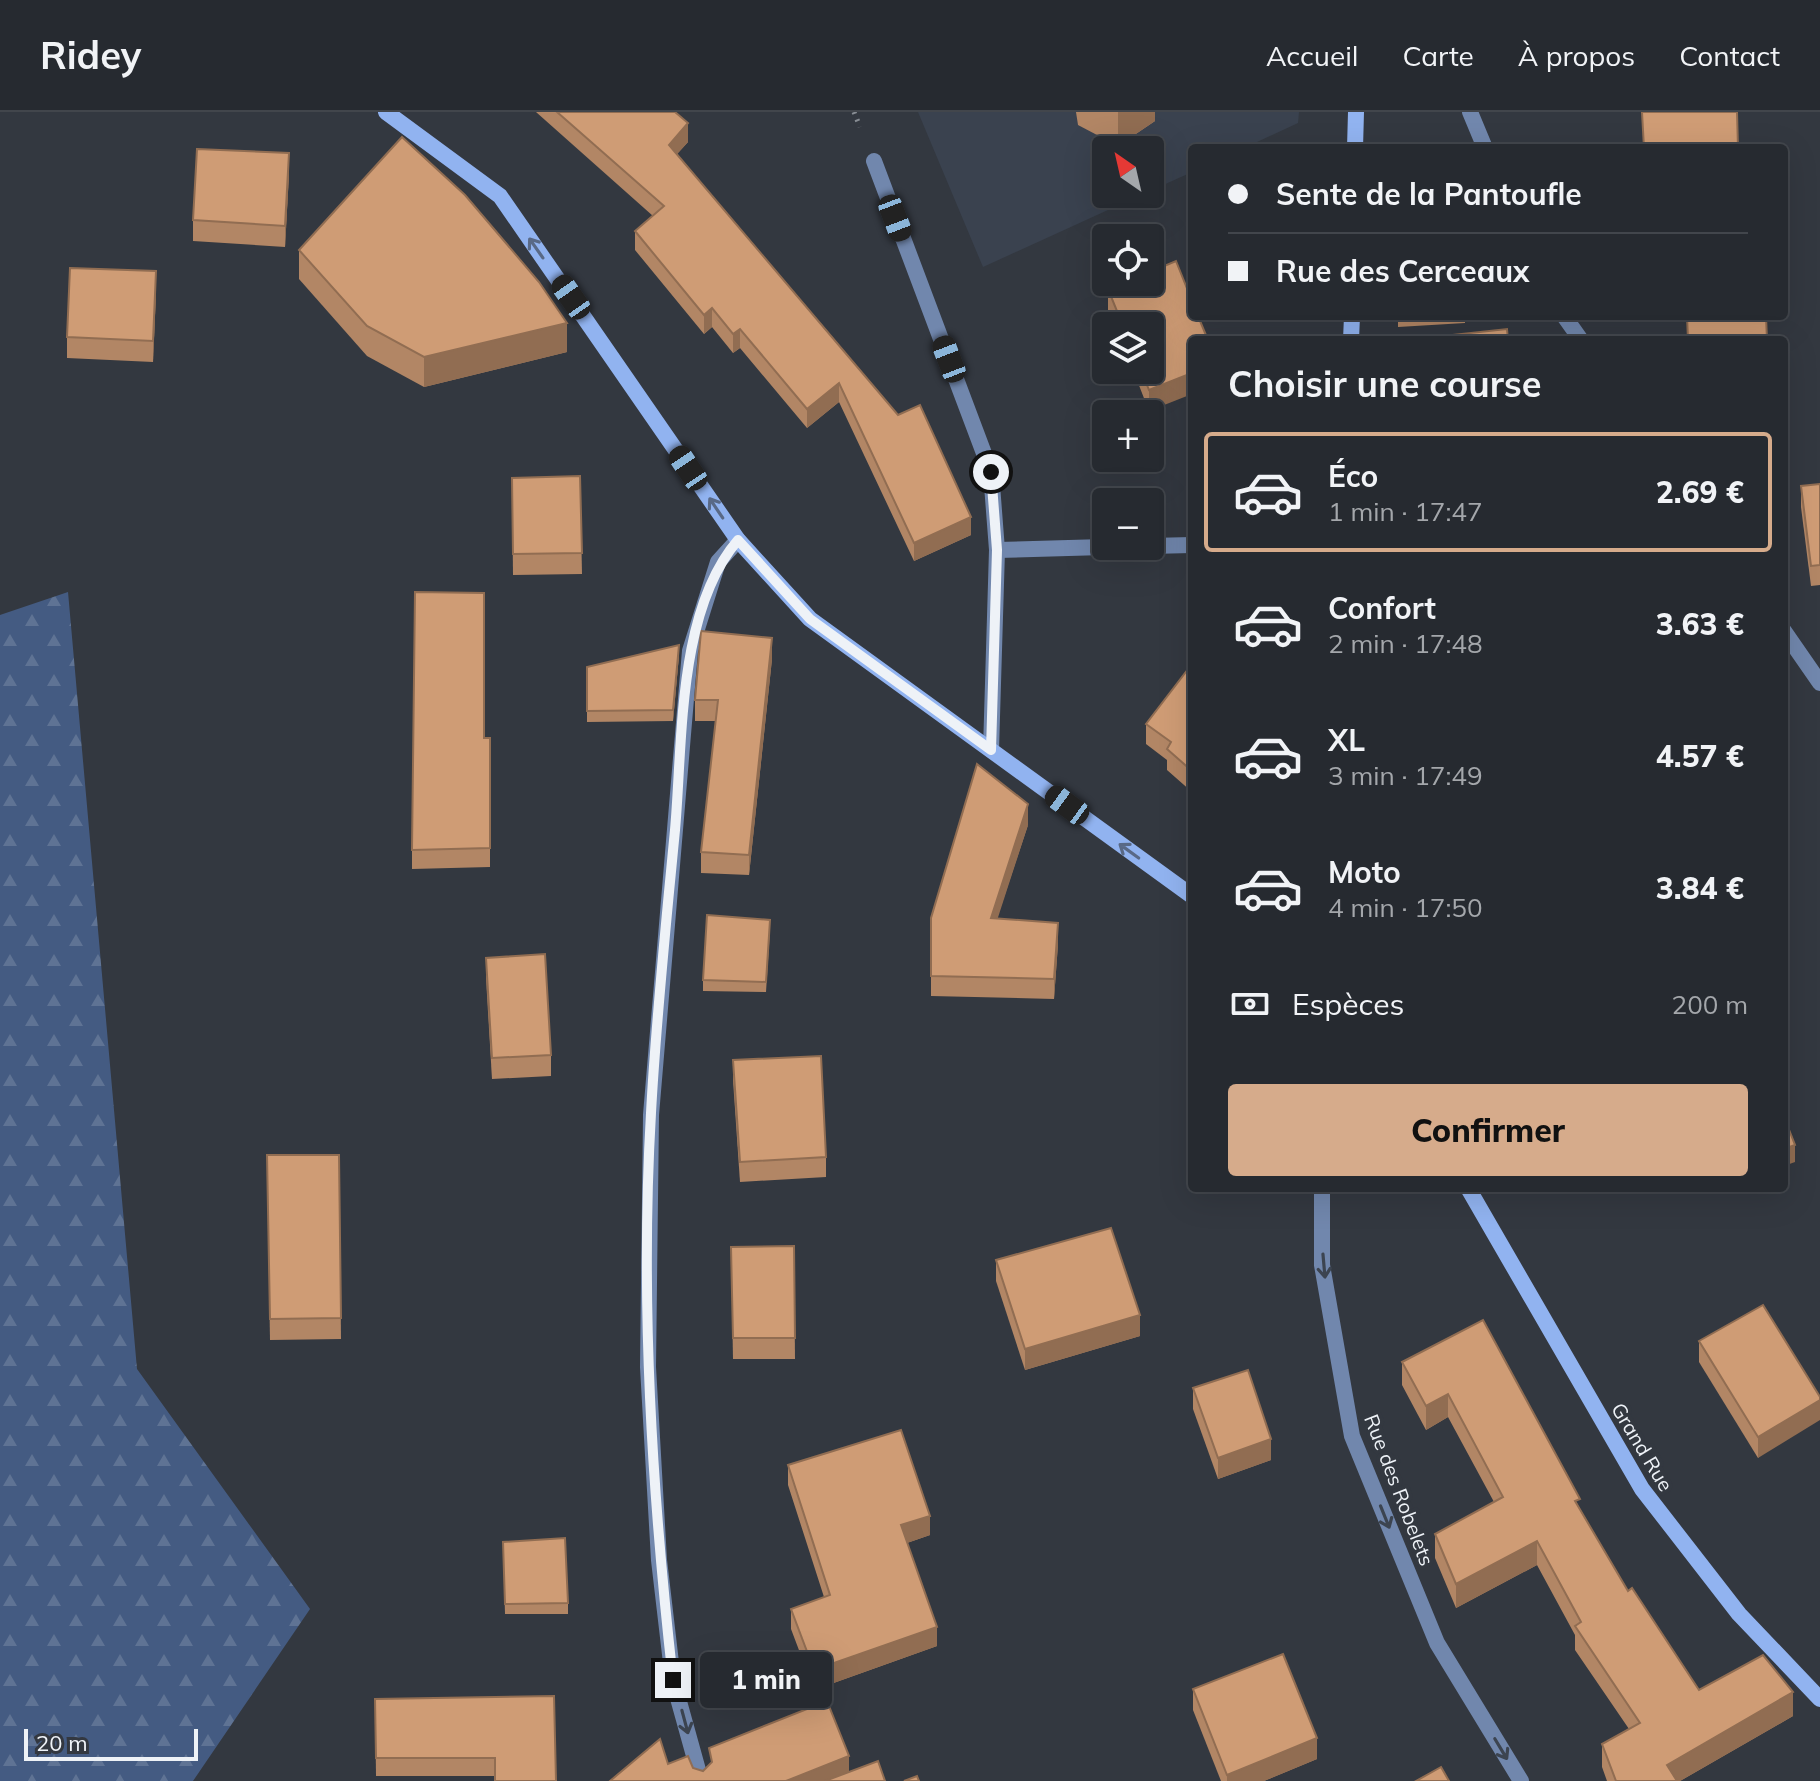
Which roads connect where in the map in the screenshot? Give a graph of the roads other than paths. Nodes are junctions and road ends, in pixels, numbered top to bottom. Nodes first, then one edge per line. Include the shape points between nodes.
1 (386, 112) edge
2 (1356, 112) edge
3 (1470, 112) edge
4 (1355, 144) edge
5 (1483, 144) edge
6 (874, 161) dead end
7 (738, 540) junction
8 (1188, 545) edge
9 (1164, 546) edge
10 (1092, 547) edge
11 (997, 550) junction
12 (1788, 637) edge
13 (1820, 683) edge
14 (991, 750) junction
15 (1188, 893) edge
16 (1322, 1192) edge
17 (1470, 1192) edge
18 (1820, 1699) edge
19 (701, 1781) edge
20 (1521, 1781) edge

7 -> 1 street via 500,196
2 - 4 street
3 - 5 street
6 - 11 street via 991,472
7 - 14 street via 810,619
7 -> 19 street via 718,562 690,651 651,1115 648,1367 659,1560 673,1680
8 - 9 street
10 - 11 street
11 - 14 street
12 - 13 street
15 -> 14 street
16 -> 20 street, Rue des Robelets via 1322,1265 1352,1436 1437,1643
17 - 18 street, Grand Rue via 1642,1489 1739,1614

